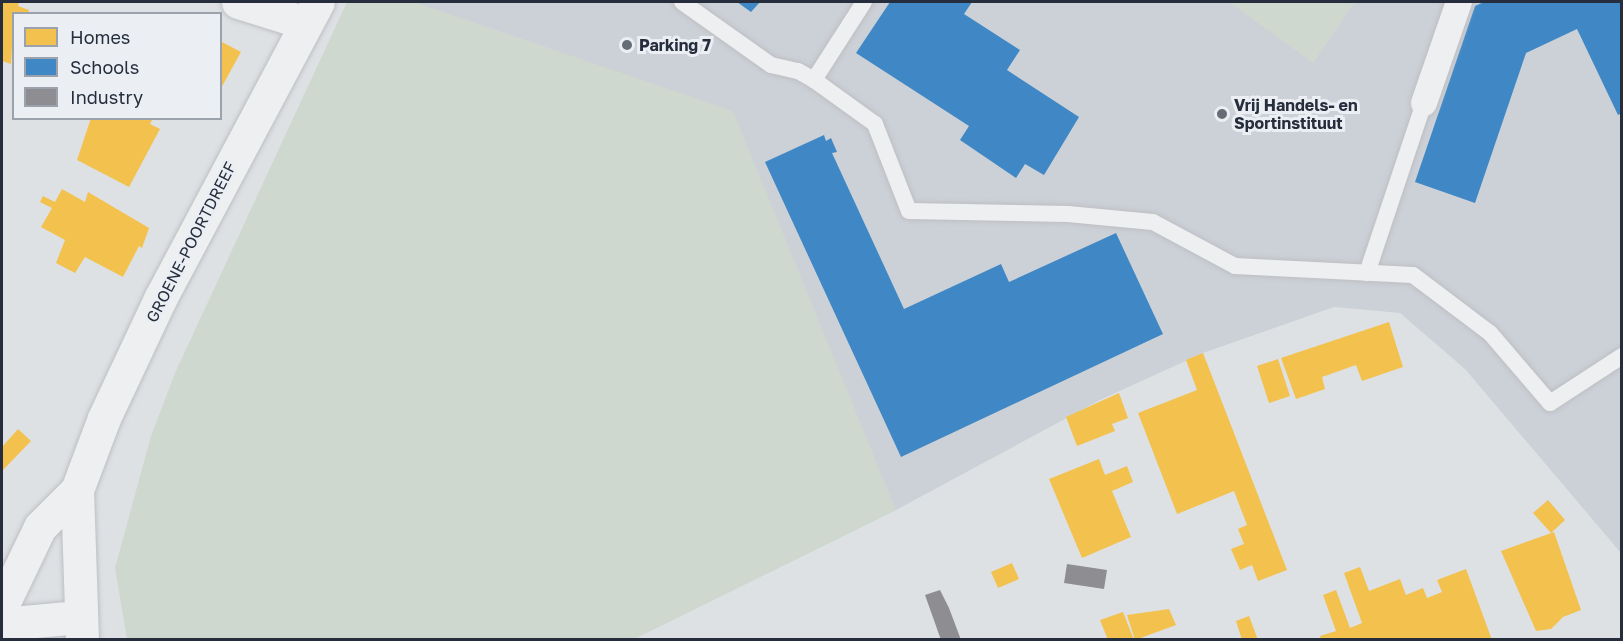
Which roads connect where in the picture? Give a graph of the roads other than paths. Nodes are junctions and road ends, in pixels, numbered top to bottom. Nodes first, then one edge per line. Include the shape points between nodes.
1 (238, 2) edge
2 (682, 2) edge
3 (864, 2) edge
4 (1459, 2) edge
5 (312, 12) edge
6 (814, 81) junction
7 (1424, 103) joint
8 (1367, 273) junction
9 (1622, 356) edge
10 (77, 490) junction
11 (2, 606) edge
12 (2, 624) edge
13 (80, 628) edge

1 - 5 street
2 - 6 lane via 771,65 798,71
3 - 6 lane
4 - 7 street
5 - 10 street, GROENE-POORTDREEF via 160,299 104,418
6 - 8 lane via 875,124 909,211 1068,214 1153,222 1235,266
7 - 8 lane
8 - 9 lane via 1413,275 1490,333 1550,403
10 - 11 street, GROENE-POORTDREEF via 40,527
10 - 13 street, GROENE-POORTDREEF
12 - 13 street

